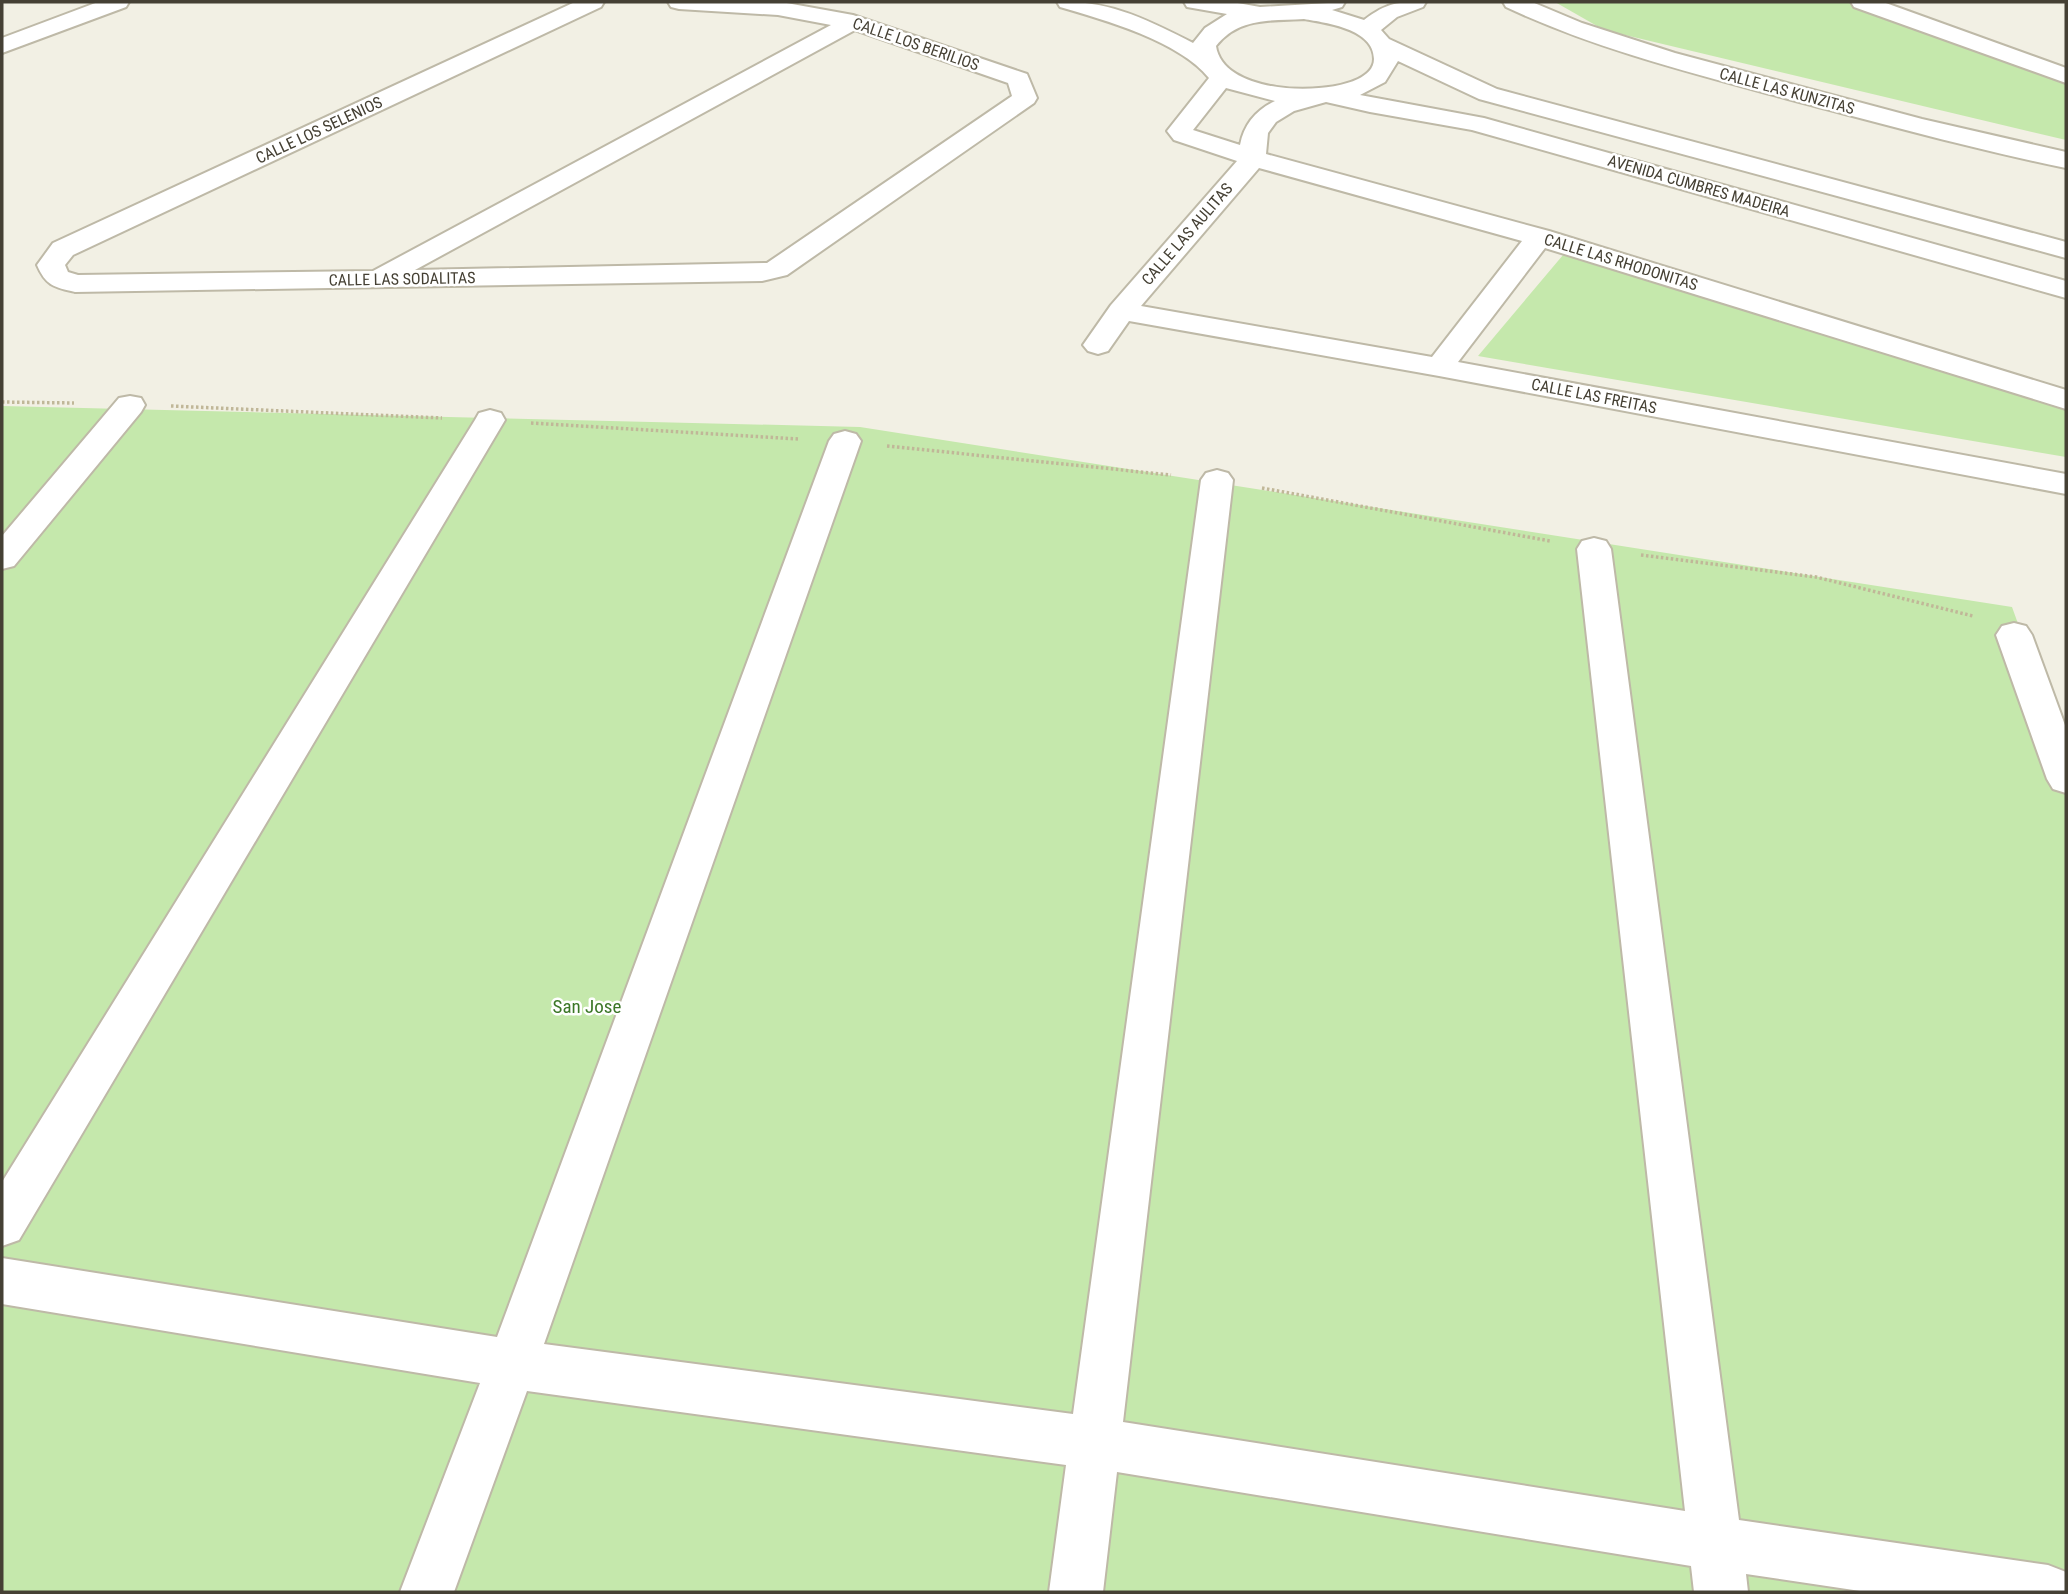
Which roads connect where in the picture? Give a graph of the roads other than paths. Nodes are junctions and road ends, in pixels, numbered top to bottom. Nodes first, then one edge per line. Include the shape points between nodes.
1 (118, 2) edge
2 (593, 2) edge
3 (679, 2) edge
4 (1068, 2) edge
5 (1195, 2) edge
6 (1334, 2) edge
7 (1415, 2) edge
8 (1514, 2) edge
9 (1862, 2) edge
10 (1305, 12) junction
11 (1257, 13) junction
12 (853, 22) junction
13 (1374, 37) junction
14 (2, 46) edge
15 (1215, 68) junction
16 (2066, 76) edge
17 (1319, 96) junction
18 (1253, 158) junction
19 (2066, 160) edge
20 (1538, 237) junction
21 (2066, 250) edge
22 (51, 265) joint
23 (762, 273) joint
24 (377, 279) junction
25 (2066, 290) edge
26 (1121, 311) junction
27 (1098, 345) dead end
28 (1439, 367) junction
29 (2066, 400) edge
30 (130, 405) road end
31 (490, 420) road end
32 (845, 441) road end
33 (1217, 480) road end
34 (2066, 484) edge
35 (1594, 549) road end
36 (2, 558) edge
37 (2014, 635) road end
38 (2066, 779) edge
39 (2, 1224) edge
40 (2, 1281) edge
41 (512, 1364) junction
42 (1096, 1443) junction
43 (1716, 1543) junction
44 (427, 1592) edge
45 (1076, 1592) edge
46 (1721, 1592) edge
47 (2049, 1592) edge

1 - 14 street
2 - 22 street, CALLE LOS SELENIOS via 63,249
3 - 12 street, CALLE LOS BERILIOS via 779,8
4 - 15 street via 1137,23
5 - 11 street
6 - 10 street
7 - 13 street via 1389,12
8 - 19 street, CALLE LAS KUNZITAS via 1617,45 1959,137
9 - 16 street
10 - 11 street
10 - 13 street, AVENIDA CUMBRES MADEIRA via 1328,16
11 - 15 street via 1213,31 1205,45
12 - 23 street, CALLE LOS BERILIOS via 1018,79 1025,99 777,269
12 - 24 street
13 - 17 street via 1386,54 1378,75 1350,91
13 - 21 street, AVENIDA CUMBRES MADEIRA via 1488,93
15 - 17 street, AVENIDA CUMBRES MADEIRA via 1261,91
15 - 18 street, CALLE LAS RHODONITAS via 1180,131
17 - 18 street via 1284,105 1268,115 1254,131
17 - 25 street, AVENIDA CUMBRES MADEIRA via 1475,123
18 - 20 street, CALLE LAS RHODONITAS
18 - 26 street, CALLE LAS AULITAS
20 - 28 street
20 - 29 street, CALLE LAS RHODONITAS
22 - 24 street, CALLE LAS SODALITAS via 56,277 75,284
23 - 24 street, CALLE LAS SODALITAS
26 - 27 street
26 - 28 street, CALLE LAS FREITAS
28 - 34 street, CALLE LAS FREITAS
30 - 36 street
31 - 39 street
32 - 41 street
33 - 42 street
35 - 43 street
37 - 38 street
40 - 41 street
41 - 42 street
41 - 44 street
42 - 43 street
42 - 45 street
43 - 46 street
43 - 47 street

